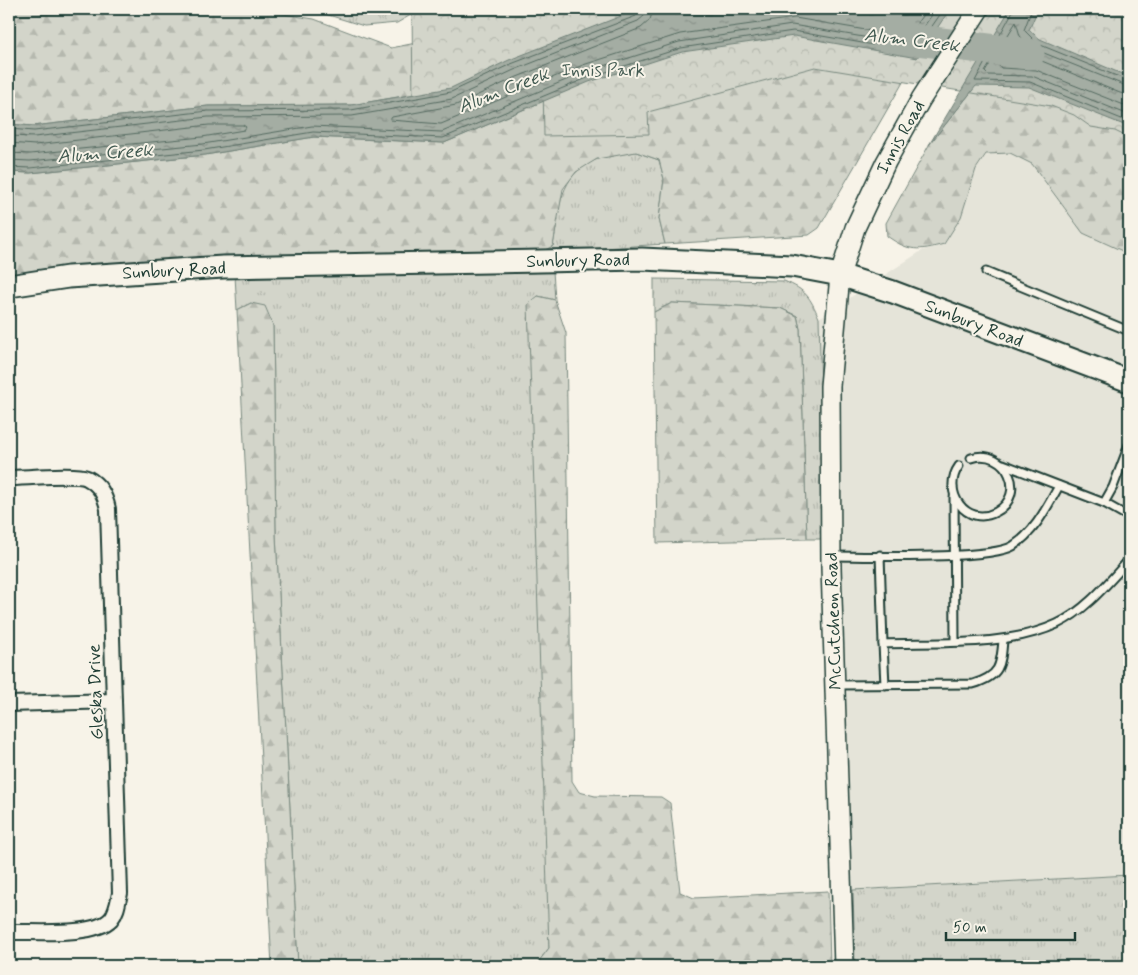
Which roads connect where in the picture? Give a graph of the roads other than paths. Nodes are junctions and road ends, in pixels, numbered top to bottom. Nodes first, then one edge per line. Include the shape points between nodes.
1 (979, 9) edge
2 (986, 272) dead end
3 (840, 275) junction
4 (9, 286) edge
5 (1129, 332) edge
6 (1129, 381) edge
7 (1129, 445) edge
8 (971, 458) dead end
9 (1001, 462) junction
10 (959, 466) dead end
11 (9, 478) edge
12 (1060, 486) junction
13 (954, 497) junction
14 (1104, 503) junction
15 (1129, 517) edge
16 (955, 554) junction
17 (880, 555) junction
18 (831, 556) junction
19 (1129, 559) edge
20 (1003, 640) junction
21 (954, 642) junction
22 (883, 644) junction
23 (835, 685) junction
24 (885, 685) junction
25 (114, 701) junction
26 (9, 704) edge
27 (9, 932) edge
28 (844, 966) edge

1 - 3 main road, Innis Road via 921,99 886,162 855,228
2 - 5 lane
3 - 4 main road, Sunbury Road via 792,266 603,260 223,267 68,277
3 - 6 main road, Sunbury Road
3 - 18 main road, McCutcheon Road via 830,386
7 - 14 lane
8 - 9 lane via 982,456
9 - 12 lane
9 - 13 lane via 1007,470 1012,489 1009,498 995,512 976,515 967,512
10 - 13 lane via 953,477
11 - 25 street, Gleska Drive via 85,477 97,484 105,495
12 - 14 lane
12 - 16 lane via 1040,520 1013,546 986,554
13 - 16 lane
14 - 15 lane
16 - 17 lane
16 - 21 lane
17 - 18 lane
17 - 22 lane
18 - 23 main road, McCutcheon Road
19 - 20 lane via 1093,599 1057,624
20 - 21 lane
20 - 24 lane via 1001,666 988,680 974,684
21 - 22 lane
22 - 24 lane
23 - 24 lane
23 - 28 main road, McCutcheon Road
25 - 26 street
25 - 27 street, Gleska Drive via 120,894 117,907 110,919 99,927

